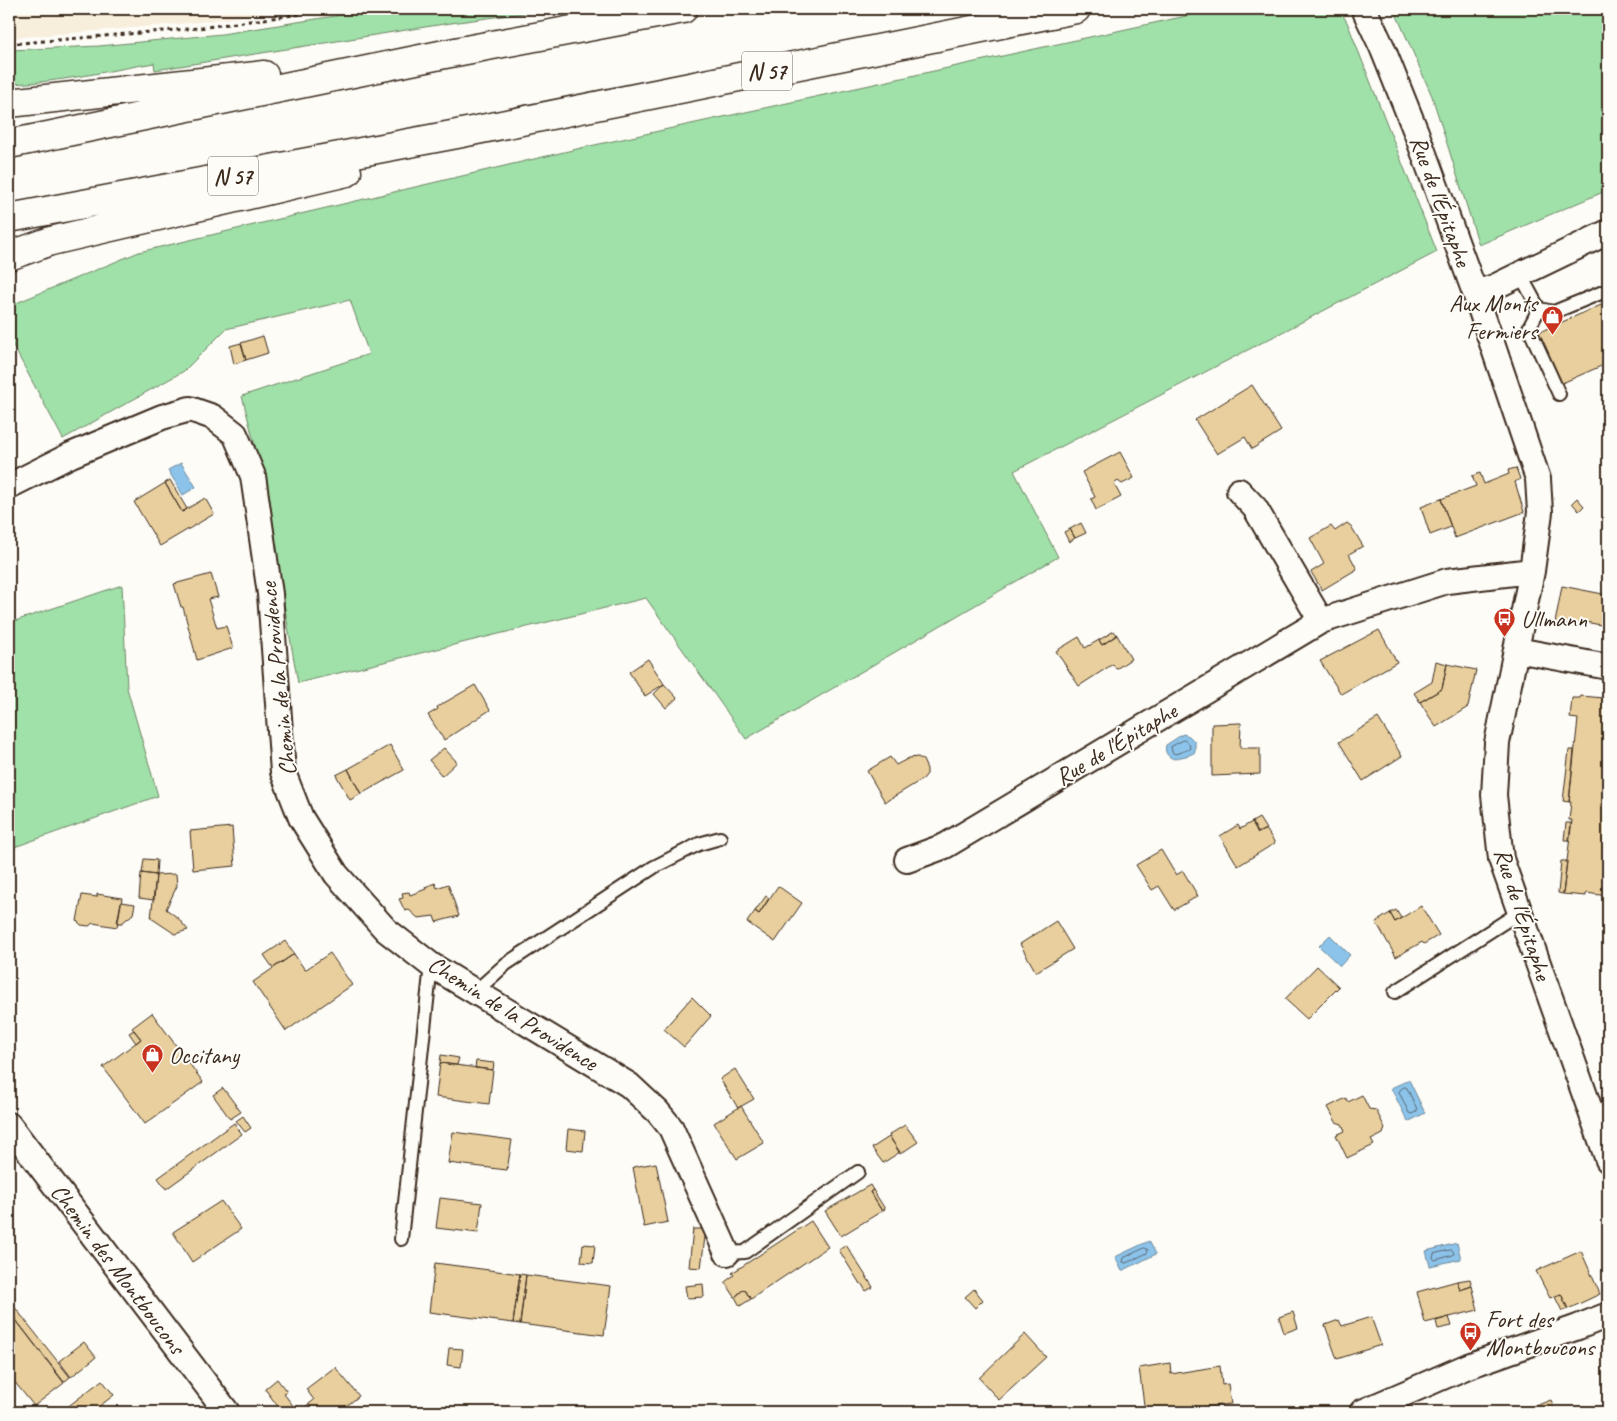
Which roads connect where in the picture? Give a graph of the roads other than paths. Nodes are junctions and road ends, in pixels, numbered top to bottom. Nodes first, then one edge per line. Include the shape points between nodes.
1 (684, 9) edge
2 (1076, 9) edge
3 (1364, 9) edge
4 (445, 54) junction
5 (9, 103) edge
6 (457, 134) junction
7 (9, 144) edge
8 (9, 218) edge
9 (1608, 232) edge
10 (9, 256) edge
11 (1520, 274) junction
12 (1608, 290) edge
13 (1475, 293) junction
14 (1539, 309) junction
15 (1559, 394) dead end
16 (9, 486) edge
17 (1239, 491) dead end
18 (1532, 572) junction
19 (1321, 621) junction
20 (1517, 650) junction
21 (1608, 667) edge
22 (720, 838) dead end
23 (907, 860) dead end
24 (1520, 912) junction
25 (432, 965) junction
26 (476, 991) junction
27 (1395, 992) dead end
28 (9, 1125) edge
29 (1608, 1160) edge
30 (858, 1172) dead end
31 (401, 1239) dead end
32 (727, 1253) joint
33 (1608, 1314) edge
34 (1578, 1327) junction
35 (1608, 1332) edge
36 (227, 1412) edge
37 (1362, 1412) edge

1 - 4 highway
2 - 6 highway, N 57
3 - 13 street, Rue de l'Épitaphe via 1416,132
4 - 5 highway
4 - 7 highway
6 - 8 highway, N 57
6 - 10 highway via 338,175 51,241
9 - 11 street
11 - 13 street
11 - 14 lane
12 - 14 lane via 1554,312
13 - 18 street, Rue de l'Épitaphe via 1538,479 1540,512
14 - 15 lane via 1529,328
16 - 25 street, Chemin de la Providence via 162,417 190,410 213,417 235,434 253,476 270,594 283,772 301,818 336,874 386,930
17 - 19 street via 1255,508
18 - 19 street, Rue de l'Épitaphe via 1447,581
18 - 20 street, Rue de l'Épitaphe
19 - 23 street, Rue de l'Épitaphe via 945,846
20 - 21 street
20 - 24 street, Rue de l'Épitaphe via 1497,743 1494,795 1501,859
22 - 26 lane via 699,844 654,867 506,964
24 - 27 lane
24 - 29 street, Rue de l'Épitaphe
25 - 26 street, Chemin de la Providence
25 - 31 lane
26 - 32 street, Chemin de la Providence via 629,1085 658,1112 671,1128
28 - 36 street, Chemin des Montboucons
30 - 32 lane via 745,1252
33 - 34 street
34 - 35 street
34 - 37 street via 1468,1366

